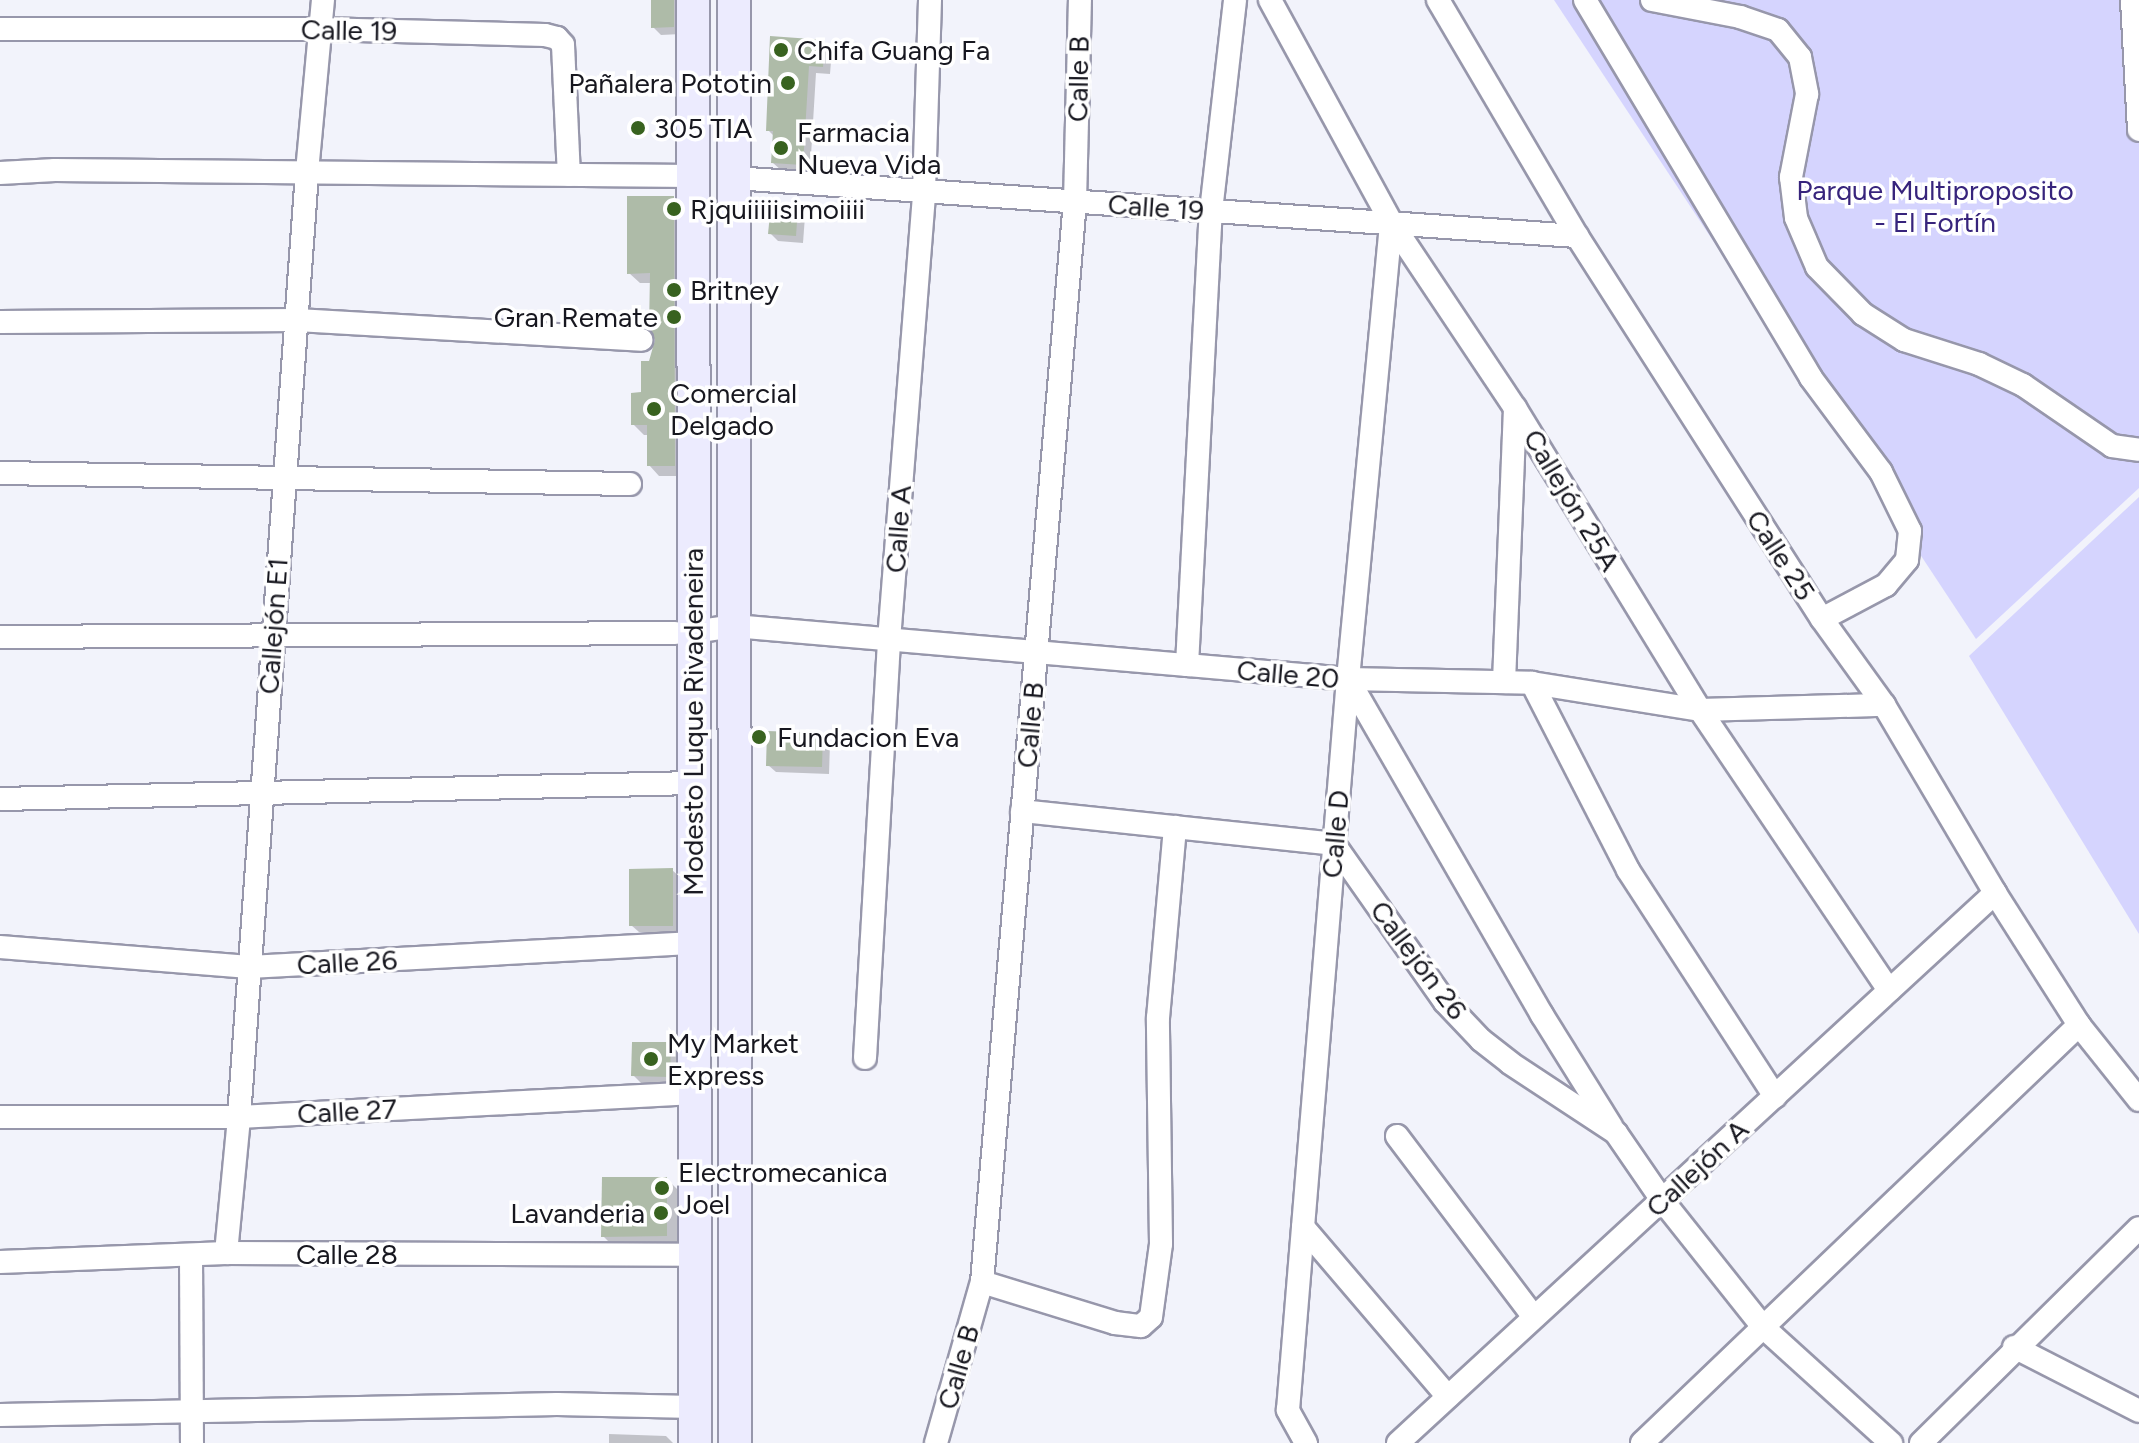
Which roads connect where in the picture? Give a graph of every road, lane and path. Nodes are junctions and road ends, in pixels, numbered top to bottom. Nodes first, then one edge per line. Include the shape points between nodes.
1 (323, 0) edge
2 (693, 0) edge
3 (734, 0) edge
4 (930, 0) edge
5 (1080, 0) edge
6 (1235, 0) edge
7 (1270, 0) edge
8 (1438, 0) edge
9 (1585, 0) edge
10 (1652, 0) edge
11 (2132, 0) edge
12 (0, 29) edge
13 (319, 29) junction
14 (2139, 130) edge
15 (307, 172) junction
16 (0, 173) edge
17 (569, 175) junction
18 (693, 176) junction
19 (734, 178) junction
20 (924, 191) junction
21 (1075, 202) junction
22 (1211, 211) junction
23 (1391, 222) junction
24 (1577, 236) junction
25 (297, 320) junction
26 (0, 322) edge
27 (641, 340) dead end
28 (1515, 408) junction
29 (693, 412) junction
30 (735, 450) junction
31 (2139, 450) edge
32 (0, 473) edge
33 (285, 477) junction
34 (630, 484) dead end
35 (1822, 619) junction
36 (734, 626) junction
37 (684, 632) junction
38 (0, 637) edge
39 (272, 638) junction
40 (889, 640) junction
41 (1037, 652) junction
42 (1187, 665) junction
43 (1348, 679) junction
44 (1504, 682) junction
45 (1532, 683) junction
46 (693, 702) junction
47 (1884, 705) junction
48 (1700, 710) junction
49 (732, 763) junction
50 (693, 783) junction
51 (261, 792) junction
52 (0, 799) edge
53 (1022, 811) junction
54 (1175, 827) junction
55 (1334, 844) junction
56 (1995, 893) junction
57 (694, 943) junction
58 (0, 947) edge
59 (249, 967) junction
60 (1889, 990) junction
61 (2079, 1025) junction
62 (865, 1058) dead end
63 (694, 1093) junction
64 (1775, 1096) junction
65 (2139, 1100) edge
66 (0, 1117) edge
67 (239, 1117) junction
68 (1616, 1133) junction
69 (1397, 1136) dead end
70 (1662, 1200) junction
71 (1303, 1227) junction
72 (2139, 1228) edge
73 (226, 1253) junction
74 (191, 1255) junction
75 (694, 1255) junction
76 (0, 1262) edge
77 (982, 1282) junction
78 (1534, 1317) junction
79 (1763, 1327) junction
80 (2014, 1347) junction
81 (1448, 1397) junction
82 (694, 1407) junction
83 (2139, 1411) edge
84 (192, 1412) junction
85 (0, 1415) edge
86 (192, 1443) edge
87 (695, 1443) edge
88 (735, 1443) edge
89 (936, 1443) edge
90 (1306, 1443) edge
91 (1398, 1443) edge
92 (1642, 1443) edge
93 (1891, 1443) edge
94 (1921, 1443) edge

1 - 13 street, Callejón E1
2 - 18 street, Modesto Luque Rivadeneira
3 - 19 street, Modesto Luque Rivadeneira
4 - 20 street, Calle A
5 - 21 street, Calle B
6 - 22 street
7 - 23 street, Callejón 25A
8 - 24 street, Calle 25
9 - 35 street via 1811,378 1881,472 1910,531 1907,560 1886,585
10 - 31 street via 1778,30 1800,57 1807,94 1791,177 1796,218 1817,267 1863,314 1904,340 1979,364 2023,385 2112,446
11 - 14 street
12 - 13 street, Calle 19
13 - 15 street, Callejón E1
13 - 17 street, Calle 19 via 557,38 566,58
15 - 16 street
15 - 17 street
15 - 25 street, Callejón E1
17 - 18 street
18 - 29 street, Modesto Luque Rivadeneira
19 - 20 street, Calle 19
19 - 30 street, Modesto Luque Rivadeneira
20 - 21 street, Calle 19
20 - 40 street, Calle A
21 - 22 street, Calle 19
21 - 41 street, Calle B
22 - 23 street, Calle 19
22 - 42 street
23 - 24 street, Calle 19
23 - 28 street, Callejón 25A
23 - 43 street, Calle D
24 - 35 street, Calle 25
25 - 26 street
25 - 27 street
25 - 33 street, Callejón E1
28 - 44 street
28 - 48 street, Callejón 25A
29 - 30 street via 703,422 710,449
29 - 37 street, Modesto Luque Rivadeneira
30 - 36 street, Modesto Luque Rivadeneira
32 - 33 street
33 - 34 street
33 - 39 street, Callejón E1
35 - 47 street, Calle 25
36 - 37 street, Calle 20
36 - 40 street, Calle 20
36 - 49 street, Modesto Luque Rivadeneira
37 - 39 street, Calle 20
37 - 46 street, Modesto Luque Rivadeneira
38 - 39 street, Calle 20
39 - 51 street, Callejón E1
40 - 41 street, Calle 20
40 - 62 street, Calle A
41 - 42 street, Calle 20
41 - 53 street, Calle B
42 - 43 street, Calle 20
43 - 44 street, Calle 20
43 - 55 street, Calle D
43 - 68 street, Callejón 26
44 - 45 street, Calle 20
45 - 48 street, Calle 20
45 - 64 street via 1628,870
46 - 49 street via 718,704 719,735
46 - 50 street, Modesto Luque Rivadeneira
47 - 48 street, Calle 20
47 - 56 street, Calle 25
48 - 60 street, Callejón 25A
49 - 88 street, Modesto Luque Rivadeneira
50 - 51 street
50 - 57 street, Modesto Luque Rivadeneira
51 - 52 street
51 - 59 street, Callejón E1
53 - 54 street
53 - 77 street, Calle B
54 - 55 street
54 - 77 street via 1158,1018 1161,1244 1151,1317 1141,1326 1115,1323
55 - 68 street, Callejón 26 via 1445,1002 1481,1040
55 - 71 street, Calle D
56 - 60 street, Callejón A
56 - 61 street, Calle 25
57 - 59 street, Calle 26
57 - 63 street, Modesto Luque Rivadeneira
58 - 59 street, Calle 26
59 - 67 street, Callejón E1
60 - 64 street, Callejón A
61 - 65 street, Calle 25
61 - 79 street
63 - 67 street, Calle 27
63 - 75 street, Modesto Luque Rivadeneira
64 - 70 street, Callejón A
66 - 67 street, Calle 27
67 - 73 street, Callejón E1
68 - 70 street, Callejón 26
69 - 78 street
70 - 78 street, Callejón A
70 - 79 street, Callejón 26
71 - 81 street
71 - 90 street, Calle D via 1288,1410
72 - 80 street
73 - 74 street, Calle 28
73 - 75 street, Calle 28
74 - 76 street, Calle 28
74 - 84 street
75 - 82 street, Modesto Luque Rivadeneira
77 - 89 street, Calle B
78 - 81 street, Callejón A
79 - 92 street
79 - 93 street, Callejón 26
80 - 83 street
80 - 94 street
81 - 91 street, Callejón A
82 - 84 street via 557,1404
82 - 87 street, Modesto Luque Rivadeneira
84 - 85 street
84 - 86 street

